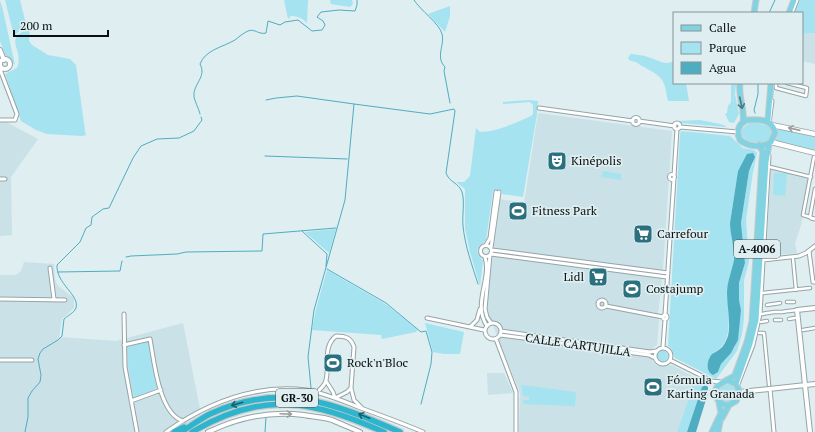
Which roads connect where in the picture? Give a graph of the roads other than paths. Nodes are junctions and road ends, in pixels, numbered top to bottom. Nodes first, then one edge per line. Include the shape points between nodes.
1 (756, 0) edge
2 (795, 0) edge
3 (754, 12) edge
4 (791, 12) edge
5 (0, 50) edge
6 (1, 65) edge
7 (740, 84) edge
8 (774, 84) edge
9 (774, 84) edge
10 (791, 84) edge
11 (539, 108) dead end
12 (0, 120) edge
13 (743, 122) junction
14 (770, 123) junction
15 (677, 127) junction
16 (738, 132) junction
17 (815, 134) edge
18 (769, 144) junction
19 (759, 145) junction
20 (815, 155) edge
21 (770, 167) dead end
22 (811, 177) junction
23 (0, 179) edge
24 (5, 179) dead end
25 (815, 189) edge
26 (498, 192) dead end
27 (497, 197) junction
28 (486, 245) junction
29 (815, 246) edge
30 (808, 251) junction
31 (491, 252) junction
32 (485, 257) junction
33 (793, 259) dead end
34 (763, 260) junction
35 (50, 268) dead end
36 (668, 275) junction
37 (815, 282) edge
38 (810, 288) dead end
39 (796, 290) junction
40 (763, 293) dead end
41 (0, 299) edge
42 (54, 299) junction
43 (65, 300) dead end
44 (794, 302) dead end
45 (765, 305) dead end
46 (606, 306) dead end
47 (481, 307) junction
48 (815, 308) edge
49 (798, 310) junction
50 (124, 314) dead end
51 (762, 314) dead end
52 (664, 317) junction
53 (427, 318) dead end
54 (795, 318) dead end
55 (761, 322) dead end
56 (491, 323) junction
57 (487, 326) junction
58 (470, 327) junction
59 (815, 328) edge
60 (484, 330) junction
61 (803, 330) dead end
62 (501, 331) junction
63 (759, 333) dead end
64 (500, 335) junction
65 (496, 339) junction
66 (124, 345) junction
67 (663, 347) junction
68 (656, 351) junction
69 (654, 358) junction
70 (0, 360) edge
71 (32, 360) dead end
72 (670, 360) junction
73 (727, 380) junction
74 (326, 381) junction
75 (712, 381) junction
76 (721, 382) junction
77 (815, 384) edge
78 (737, 385) junction
79 (805, 385) junction
80 (769, 387) junction
81 (351, 388) junction
82 (716, 388) junction
83 (161, 390) junction
84 (316, 392) junction
85 (740, 392) junction
86 (335, 398) junction
87 (131, 401) junction
88 (719, 402) junction
89 (729, 405) junction
90 (362, 408) junction
91 (174, 416) junction
92 (182, 421) junction
93 (194, 423) junction
94 (174, 430) edge
95 (137, 432) edge
96 (166, 432) edge
97 (181, 432) edge
98 (192, 432) edge
99 (208, 432) edge
100 (360, 432) edge
101 (384, 432) edge
102 (400, 432) edge
103 (423, 432) edge
104 (516, 432) edge
105 (712, 432) edge
106 (716, 432) edge
107 (774, 432) edge
108 (810, 432) edge

1 - 3 main road
2 - 4 main road
5 - 6 street
6 - 12 street via 16,114 15,120
7 -> 13 main road
8 - 10 street via 776,88 806,96 807,88
9 - 14 main road, A-4006
11 - 15 street via 633,120 637,118 639,121
13 - 14 main road via 751,120
13 - 16 main road
17 -> 14 main road
14 - 18 main road, A-4006 via 775,133
15 - 16 street
15 - 36 street
16 - 19 main road via 743,143
18 - 19 main road
18 - 20 main road
18 - 34 street
18 - 78 main road, A-4006 via 766,157 756,320
19 - 73 main road, A-4006 via 763,152 752,321 736,371 732,378
20 - 22 street
21 - 22 street
22 - 25 street via 803,215 810,216
23 - 24 street
26 - 27 street
27 - 28 street via 490,238
27 - 31 street
28 - 31 street
28 - 32 street via 481,250
29 - 30 street
30 - 34 street via 799,256
30 - 37 street via 812,282
31 - 32 street
31 - 36 street
31 - 56 street via 485,309
32 - 47 street
33 - 39 street
34 - 78 street via 758,328
35 - 42 street
36 - 52 street
38 - 39 street
39 - 40 street
41 - 42 street
42 - 43 street
44 - 45 street
46 - 52 street
47 - 57 street
47 - 58 street via 477,320
48 - 49 street
49 - 51 street
49 - 79 street
50 - 66 street
52 - 67 street
53 - 58 street
54 - 55 street
56 - 57 street
56 - 62 street via 497,324
57 - 60 street
58 - 60 street
59 - 61 street
60 - 65 street via 487,337
62 - 64 street
62 - 68 street, CALLE CARTUJILLA
63 - 80 street via 764,333
64 - 65 street
64 - 69 street, CALLE CARTUJILLA
65 - 104 street via 516,392
66 - 83 street via 150,339
66 - 87 street
67 - 68 street
67 - 72 street via 670,351
68 - 69 street
69 - 72 street via 662,364
70 - 71 street
72 - 75 street
73 - 76 main road
73 - 78 main road
74 - 81 street via 328,347 331,340 336,336 348,337 354,347
74 - 84 street
74 - 86 street
75 - 76 street
75 - 82 street
76 - 82 main road
77 - 79 street
78 - 85 main road
79 - 80 street
79 - 108 street
80 - 85 street
80 - 107 street
81 - 86 street
81 - 90 street via 354,400
82 - 88 main road
83 - 87 street
83 - 91 street via 162,399
84 - 86 street
84 - 92 street via 254,392 220,402
85 - 89 main road via 736,401
86 - 90 street
87 - 95 street
88 - 89 main road
88 - 105 main road via 721,413
89 - 106 main road
90 - 103 street
91 - 92 street
91 - 94 street
92 - 94 street
93 - 94 highway
93 - 97 highway, GR-30
102 -> 93 highway, GR-30 via 340,408 297,398 248,401
94 - 96 street
98 - 101 highway, GR-30 via 234,411 276,404 323,409
99 -> 100 street via 228,424 271,414 324,418

